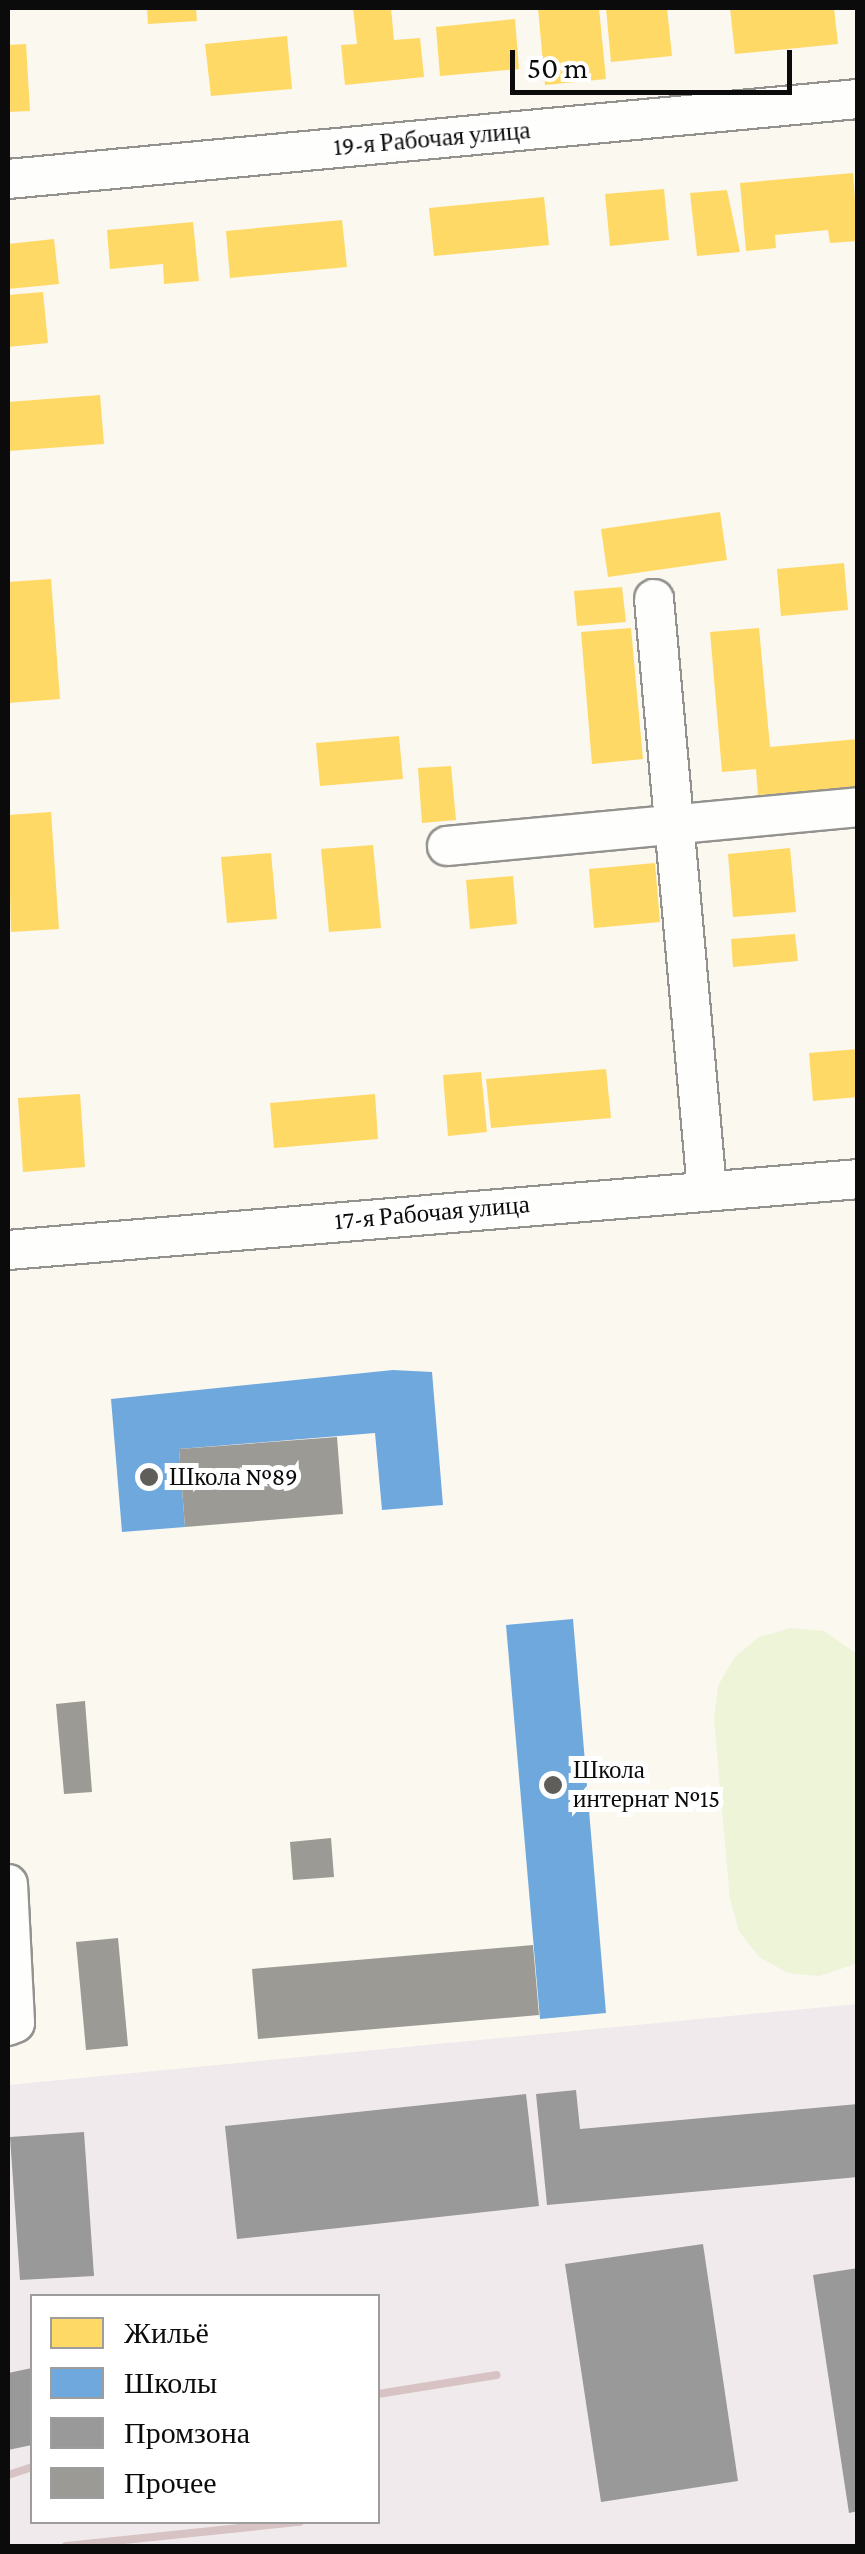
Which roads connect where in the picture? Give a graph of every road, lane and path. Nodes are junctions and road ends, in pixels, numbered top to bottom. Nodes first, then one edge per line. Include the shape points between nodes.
1 (858, 99) edge
2 (8, 179) edge
3 (654, 599) dead end
4 (858, 808) edge
5 (677, 825) junction
6 (447, 846) dead end
7 (858, 1179) edge
8 (707, 1190) junction
9 (8, 1250) edge
10 (8, 1884) edge
11 (12, 2024) edge

1 - 2 street, 19-я Рабочая улица
3 - 5 street
4 - 5 street
5 - 6 street
5 - 8 street
7 - 8 street, 17-я Рабочая улица
8 - 9 street, 17-я Рабочая улица
10 - 11 street

